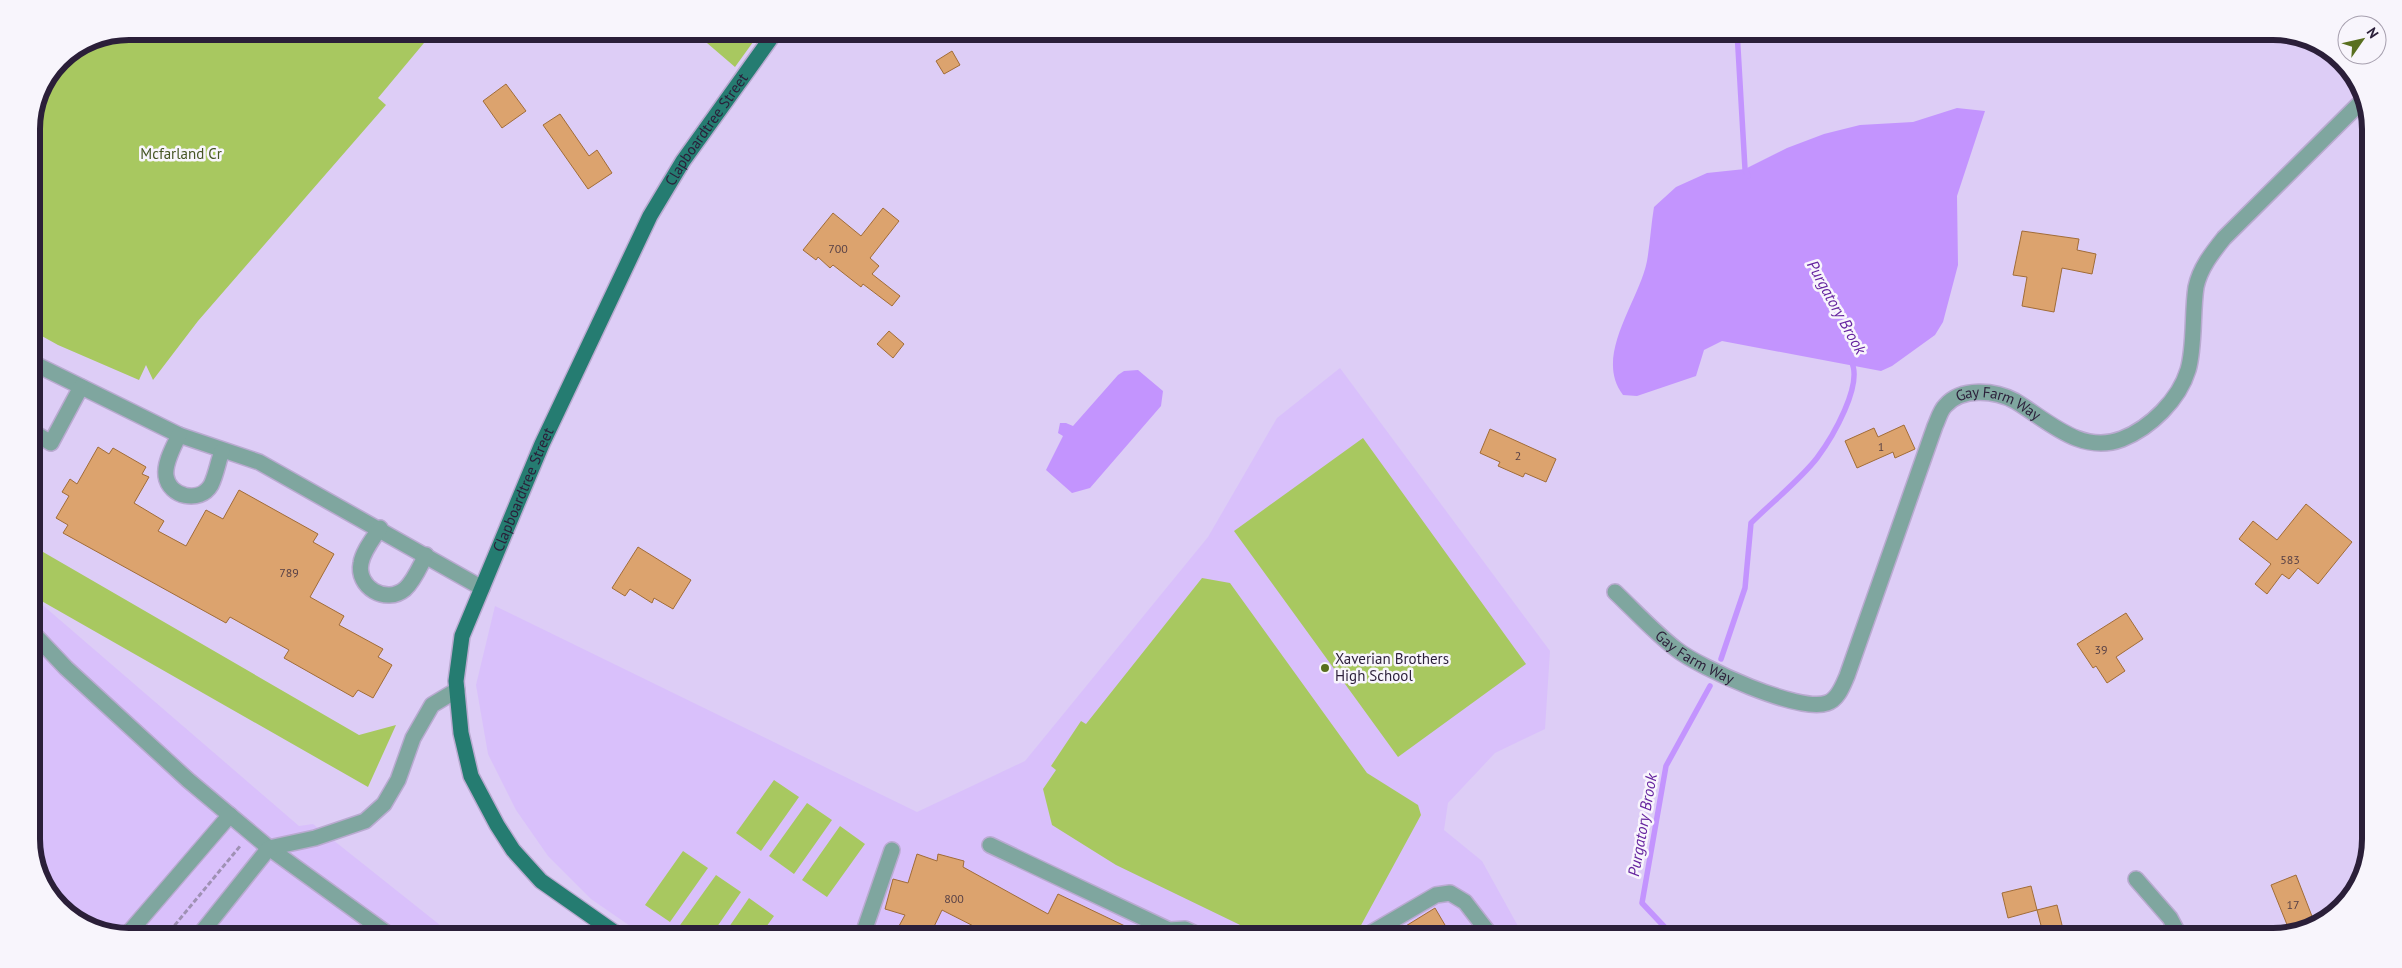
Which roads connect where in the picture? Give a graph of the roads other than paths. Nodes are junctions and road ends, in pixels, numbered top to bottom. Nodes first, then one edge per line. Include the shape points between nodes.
1 (770, 40) edge
2 (2358, 105) edge
3 (40, 366) edge
4 (81, 387) junction
5 (179, 435) junction
6 (40, 436) edge
7 (222, 451) junction
8 (380, 528) junction
9 (426, 556) junction
10 (482, 588) junction
11 (1615, 592) dead end
12 (40, 640) edge
13 (457, 690) junction
14 (230, 815) junction
15 (990, 845) dead end
16 (269, 848) junction
17 (892, 850) dead end
18 (2136, 879) dead end
19 (133, 928) edge
20 (205, 928) edge
21 (380, 928) edge
22 (608, 928) edge
23 (865, 928) edge
24 (1165, 928) edge
25 (1379, 928) edge
26 (1485, 928) edge
27 (2175, 928) edge

1 - 10 main road, Clapboardtree Street via 684,161 650,216 546,435
2 - 11 street, Gay Farm Way via 2212,253 2196,286 2188,370 2176,394 2140,430 2120,440 2097,442 2077,438 2054,428 2014,400 1987,392 1963,393 1945,406 1934,426 1847,676 1840,692 1830,703 1814,706 1796,703 1720,674 1676,650
3 - 4 street
4 - 5 street
4 - 6 street via 51,443
5 - 7 street
5 - 7 street via 166,476 181,495 190,496 205,491 211,485
7 - 8 street via 259,462
8 - 9 street
8 - 9 street via 361,563 363,579 374,592 391,595 406,588
9 - 10 street
10 - 13 main road, Clapboardtree Street via 462,636
12 - 14 street via 66,668
13 - 16 street via 432,705 413,738 394,788 384,804 365,821 315,838
13 - 22 main road, Clapboardtree Street via 461,733 471,776 497,825 513,850 541,880
14 - 16 street
14 - 19 street
15 - 24 street
16 - 20 street
16 - 21 street
17 - 23 street
18 - 27 street
25 - 26 street via 1436,895 1450,893 1465,902

